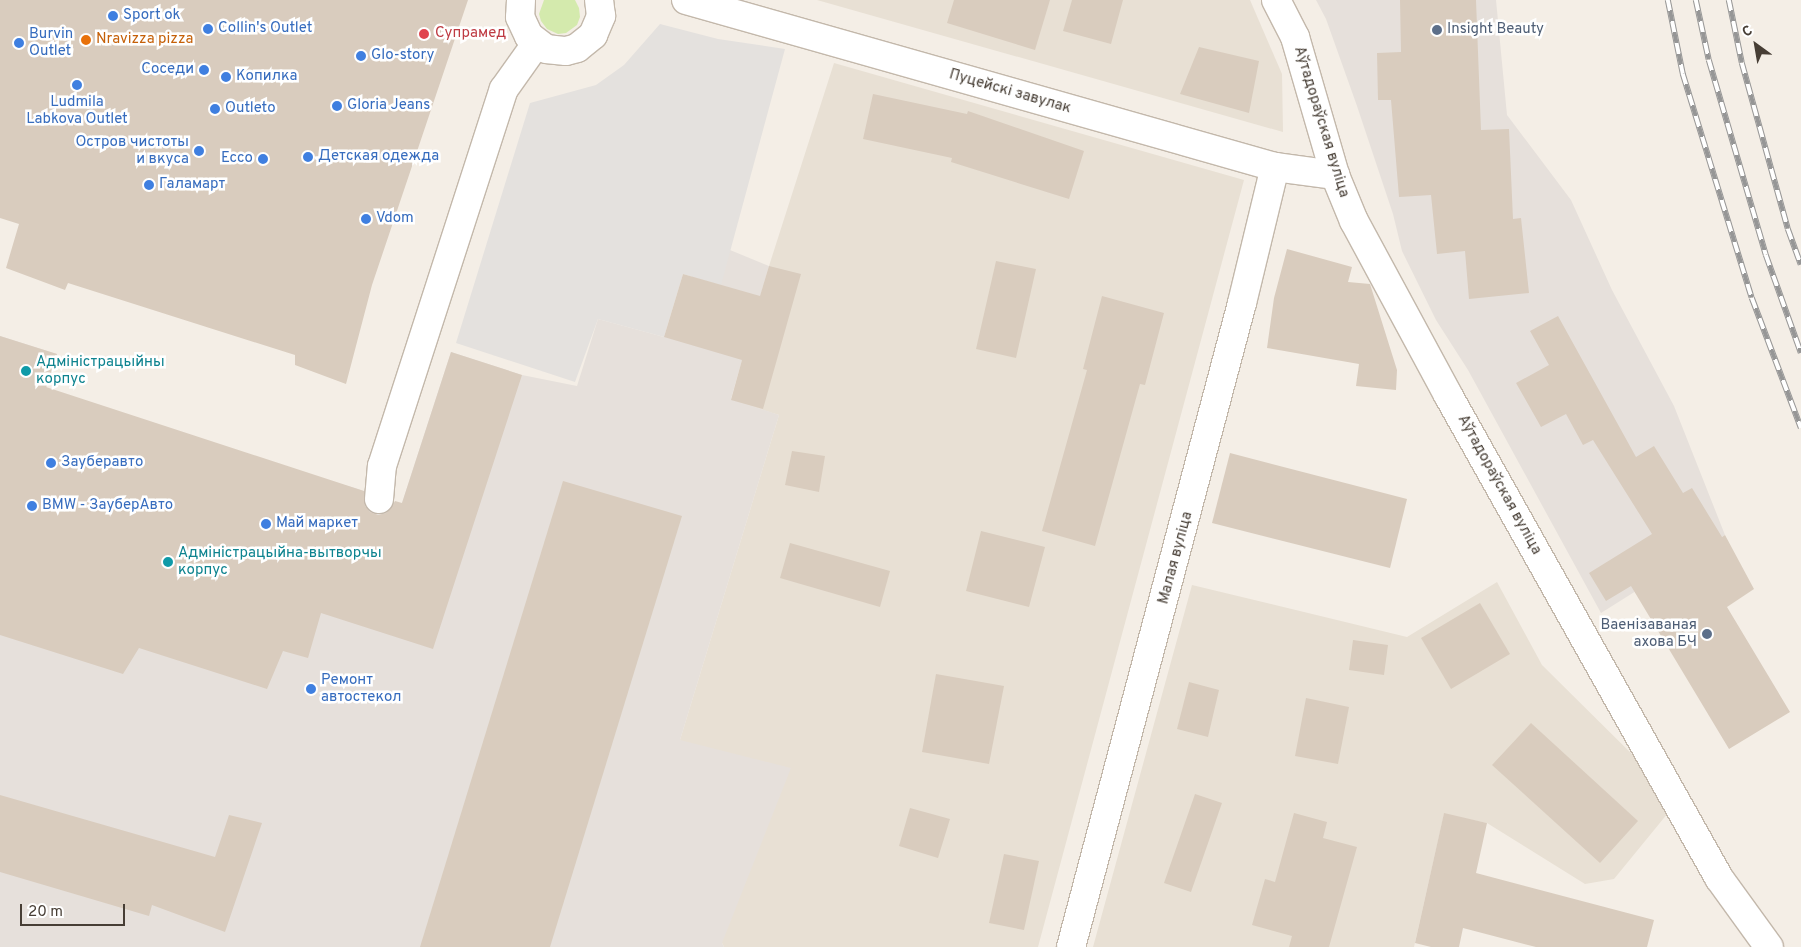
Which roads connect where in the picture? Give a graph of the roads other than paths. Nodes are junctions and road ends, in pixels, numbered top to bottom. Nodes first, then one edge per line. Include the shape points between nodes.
1 (521, 0) edge
2 (599, 0) edge
3 (686, 0) edge
4 (1276, 0) edge
5 (536, 44) junction
6 (1275, 167) junction
7 (1335, 175) junction
8 (379, 499) dead end
9 (1071, 947) edge
10 (1769, 947) edge

1 - 5 street via 523,27
2 - 5 street via 601,16 598,26 585,42 566,51 546,49
3 - 6 street, Пуцейскі завулак
4 - 7 street, Аўтадораўская вуліца via 1295,37
5 - 8 street via 504,89 382,466
6 - 7 street, Пуцейскі завулак
6 - 9 street, Малая вуліца
7 - 10 street, Аўтадораўская вуліца via 1354,221 1448,395 1719,878

